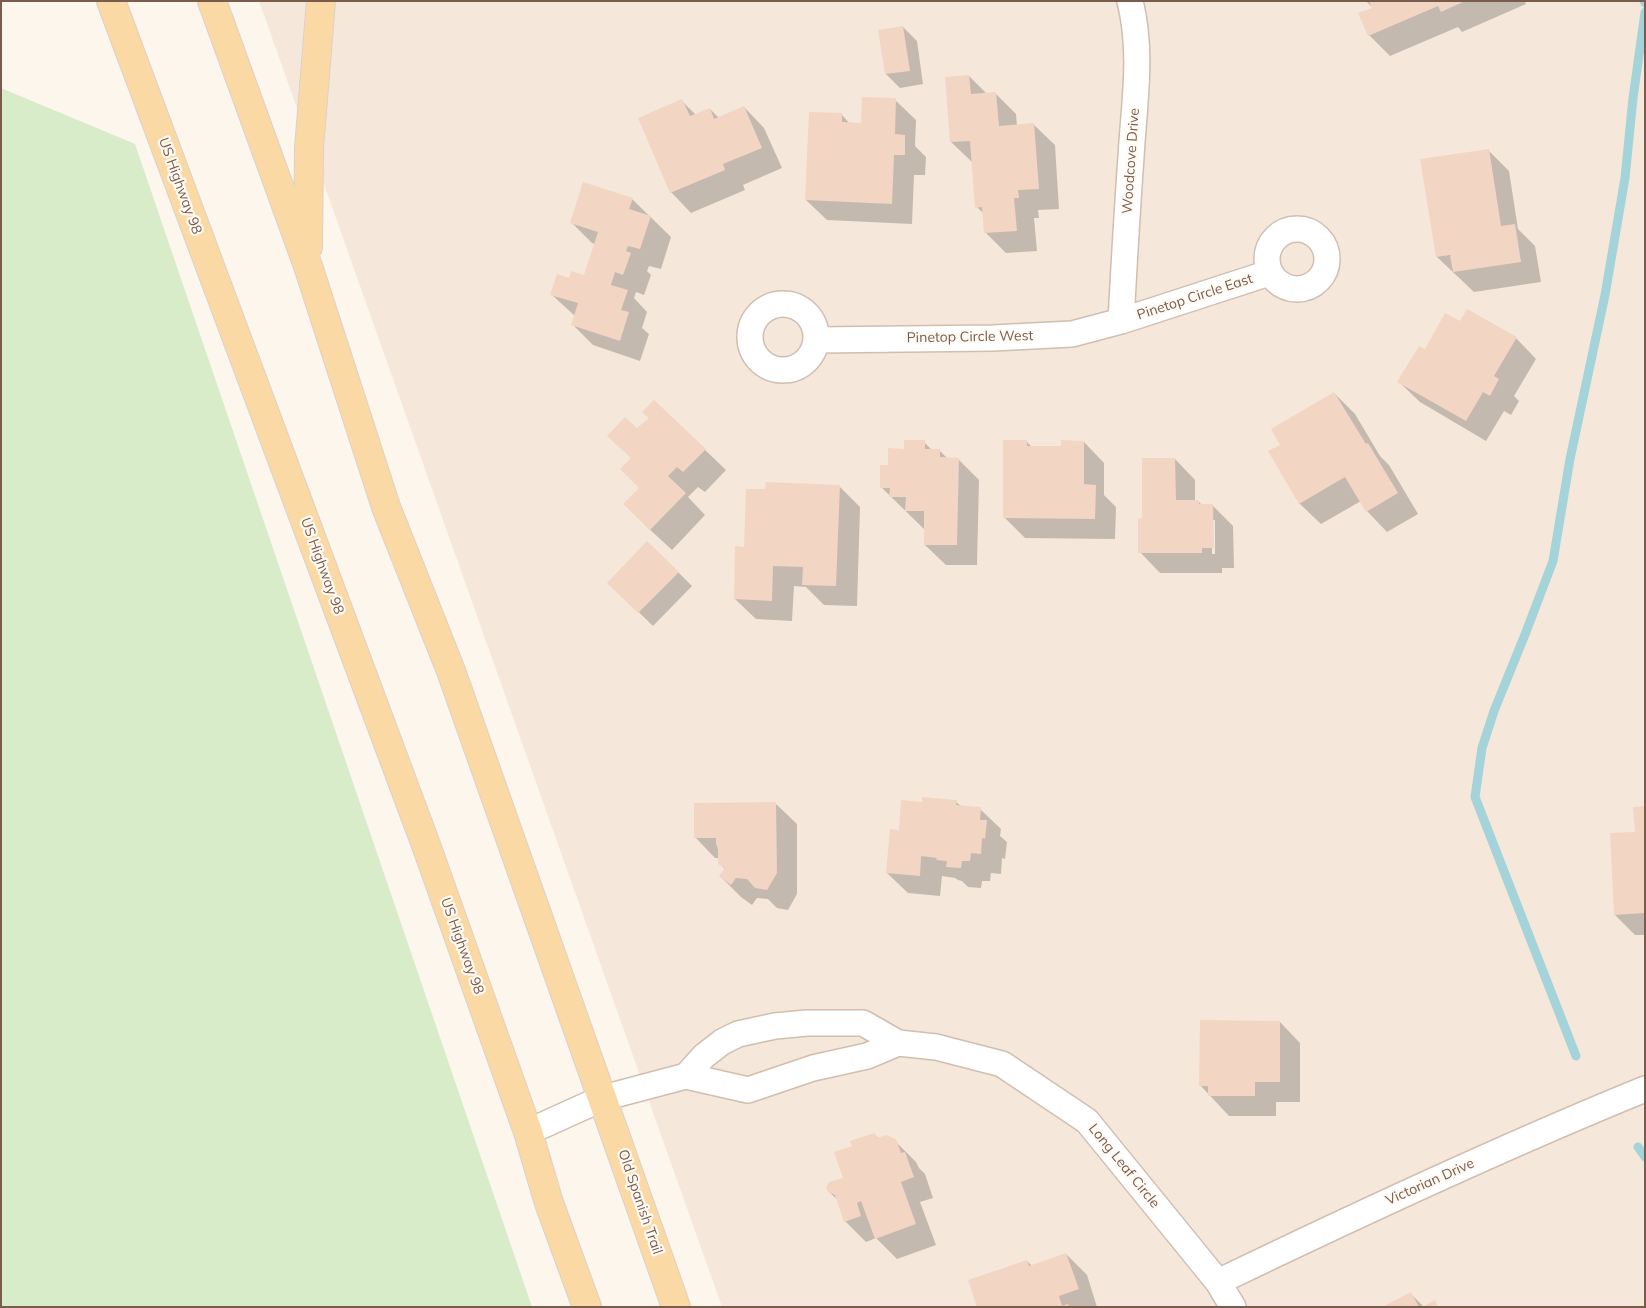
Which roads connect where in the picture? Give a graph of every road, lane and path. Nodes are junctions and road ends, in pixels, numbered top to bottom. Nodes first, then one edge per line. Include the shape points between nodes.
1 (111, 1) edge
2 (212, 1) edge
3 (321, 1) edge
4 (1130, 1) edge
5 (308, 266) junction
6 (1269, 273) dead end
7 (1121, 321) junction
8 (817, 340) dead end
9 (898, 1043) junction
10 (686, 1076) junction
11 (1645, 1089) edge
12 (603, 1098) junction
13 (528, 1132) junction
14 (1218, 1282) junction
15 (587, 1307) edge
16 (676, 1307) edge
17 (1233, 1307) edge

1 - 13 main road, US Highway 98 via 423,836
2 - 5 main road
3 - 5 main road via 309,148
4 - 7 street, Woodcove Drive via 1137,44 1137,83
5 - 12 main road via 386,507 451,671
6 - 7 street, Pinetop Circle East
7 - 8 street, Pinetop Circle West via 1072,334
9 - 10 street, Long Leaf Circle via 867,1056 813,1068 748,1090
9 - 10 street, Long Leaf Circle via 863,1023 775,1026 738,1034 722,1042
9 - 14 street, Long Leaf Circle via 936,1047 1002,1064 1087,1121
10 - 12 street, Long Leaf Circle
11 - 14 street, Victorian Drive via 1370,1208
12 - 13 street, Long Leaf Circle
12 - 16 main road, Old Spanish Trail
13 - 15 main road
14 - 17 street, Long Leaf Circle

